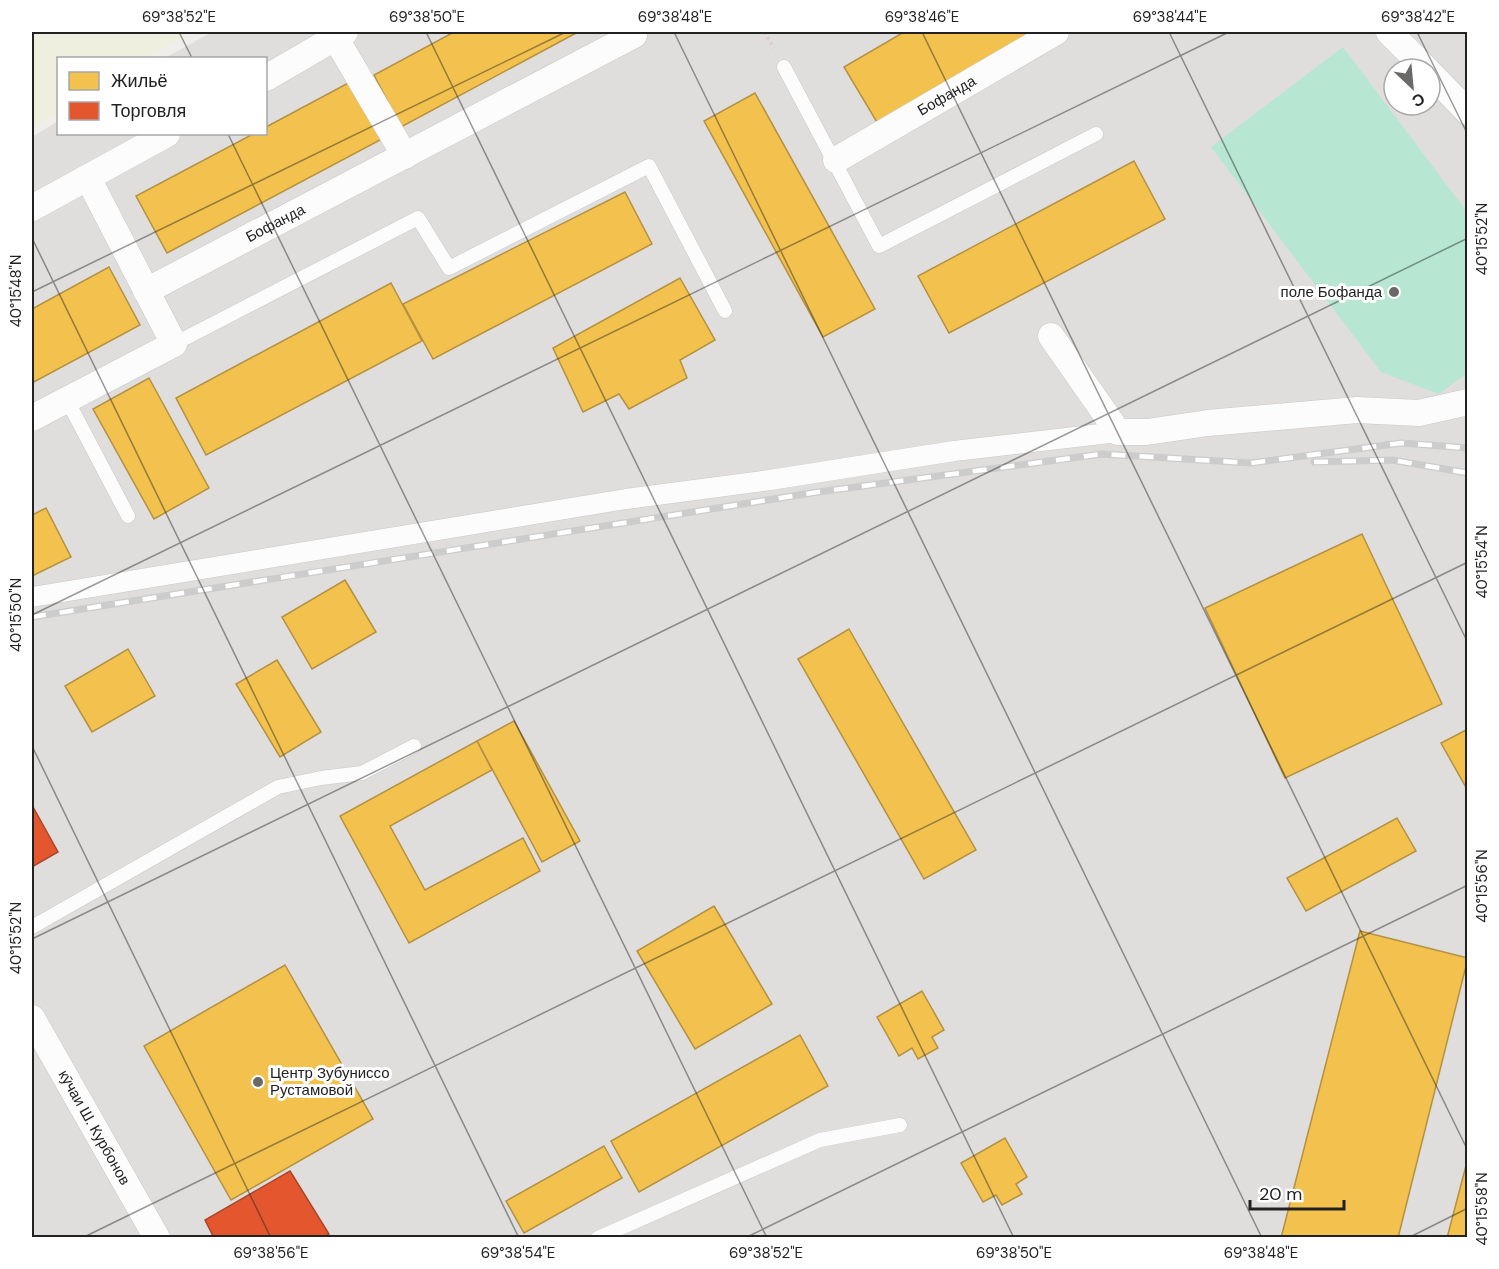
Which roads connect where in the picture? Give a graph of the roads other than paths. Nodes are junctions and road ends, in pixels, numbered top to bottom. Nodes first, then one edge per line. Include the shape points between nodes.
1 (1056, 32) edge
2 (1389, 32) edge
3 (340, 34) edge
4 (634, 35) dead end
5 (1414, 57) edge
6 (784, 67) dead end
7 (267, 77) edge
8 (1442, 86) edge
9 (1467, 112) edge
10 (1096, 134) dead end
11 (165, 135) edge
12 (405, 156) junction
13 (836, 160) junction
14 (87, 178) junction
15 (32, 208) edge
16 (146, 291) junction
17 (725, 311) dead end
18 (1051, 336) dead end
19 (174, 344) junction
20 (66, 400) junction
21 (1467, 402) edge
22 (32, 418) edge
23 (1118, 432) junction
24 (128, 516) dead end
25 (32, 597) edge
26 (414, 746) dead end
27 (32, 927) edge
28 (32, 1018) edge
29 (900, 1125) dead end
30 (157, 1238) edge
31 (598, 1238) edge

1 - 13 street, Бофанда
2 - 5 street
3 - 7 street
3 - 12 street
4 - 12 street, Бофанда
6 - 13 lane
8 - 9 street
10 - 13 lane via 879,246
11 - 14 street
12 - 16 street, Бофанда
14 - 15 street
14 - 16 street
16 - 19 street
17 - 19 lane via 649,166 449,268 418,218
18 - 23 street
19 - 20 street
20 - 22 street
20 - 24 lane
21 - 23 street via 1419,413 1357,410
23 - 25 street via 954,451 626,499
26 - 27 lane via 362,773 278,787
28 - 30 street, кӯчаи Ш. Курбонов
29 - 31 lane via 820,1140

